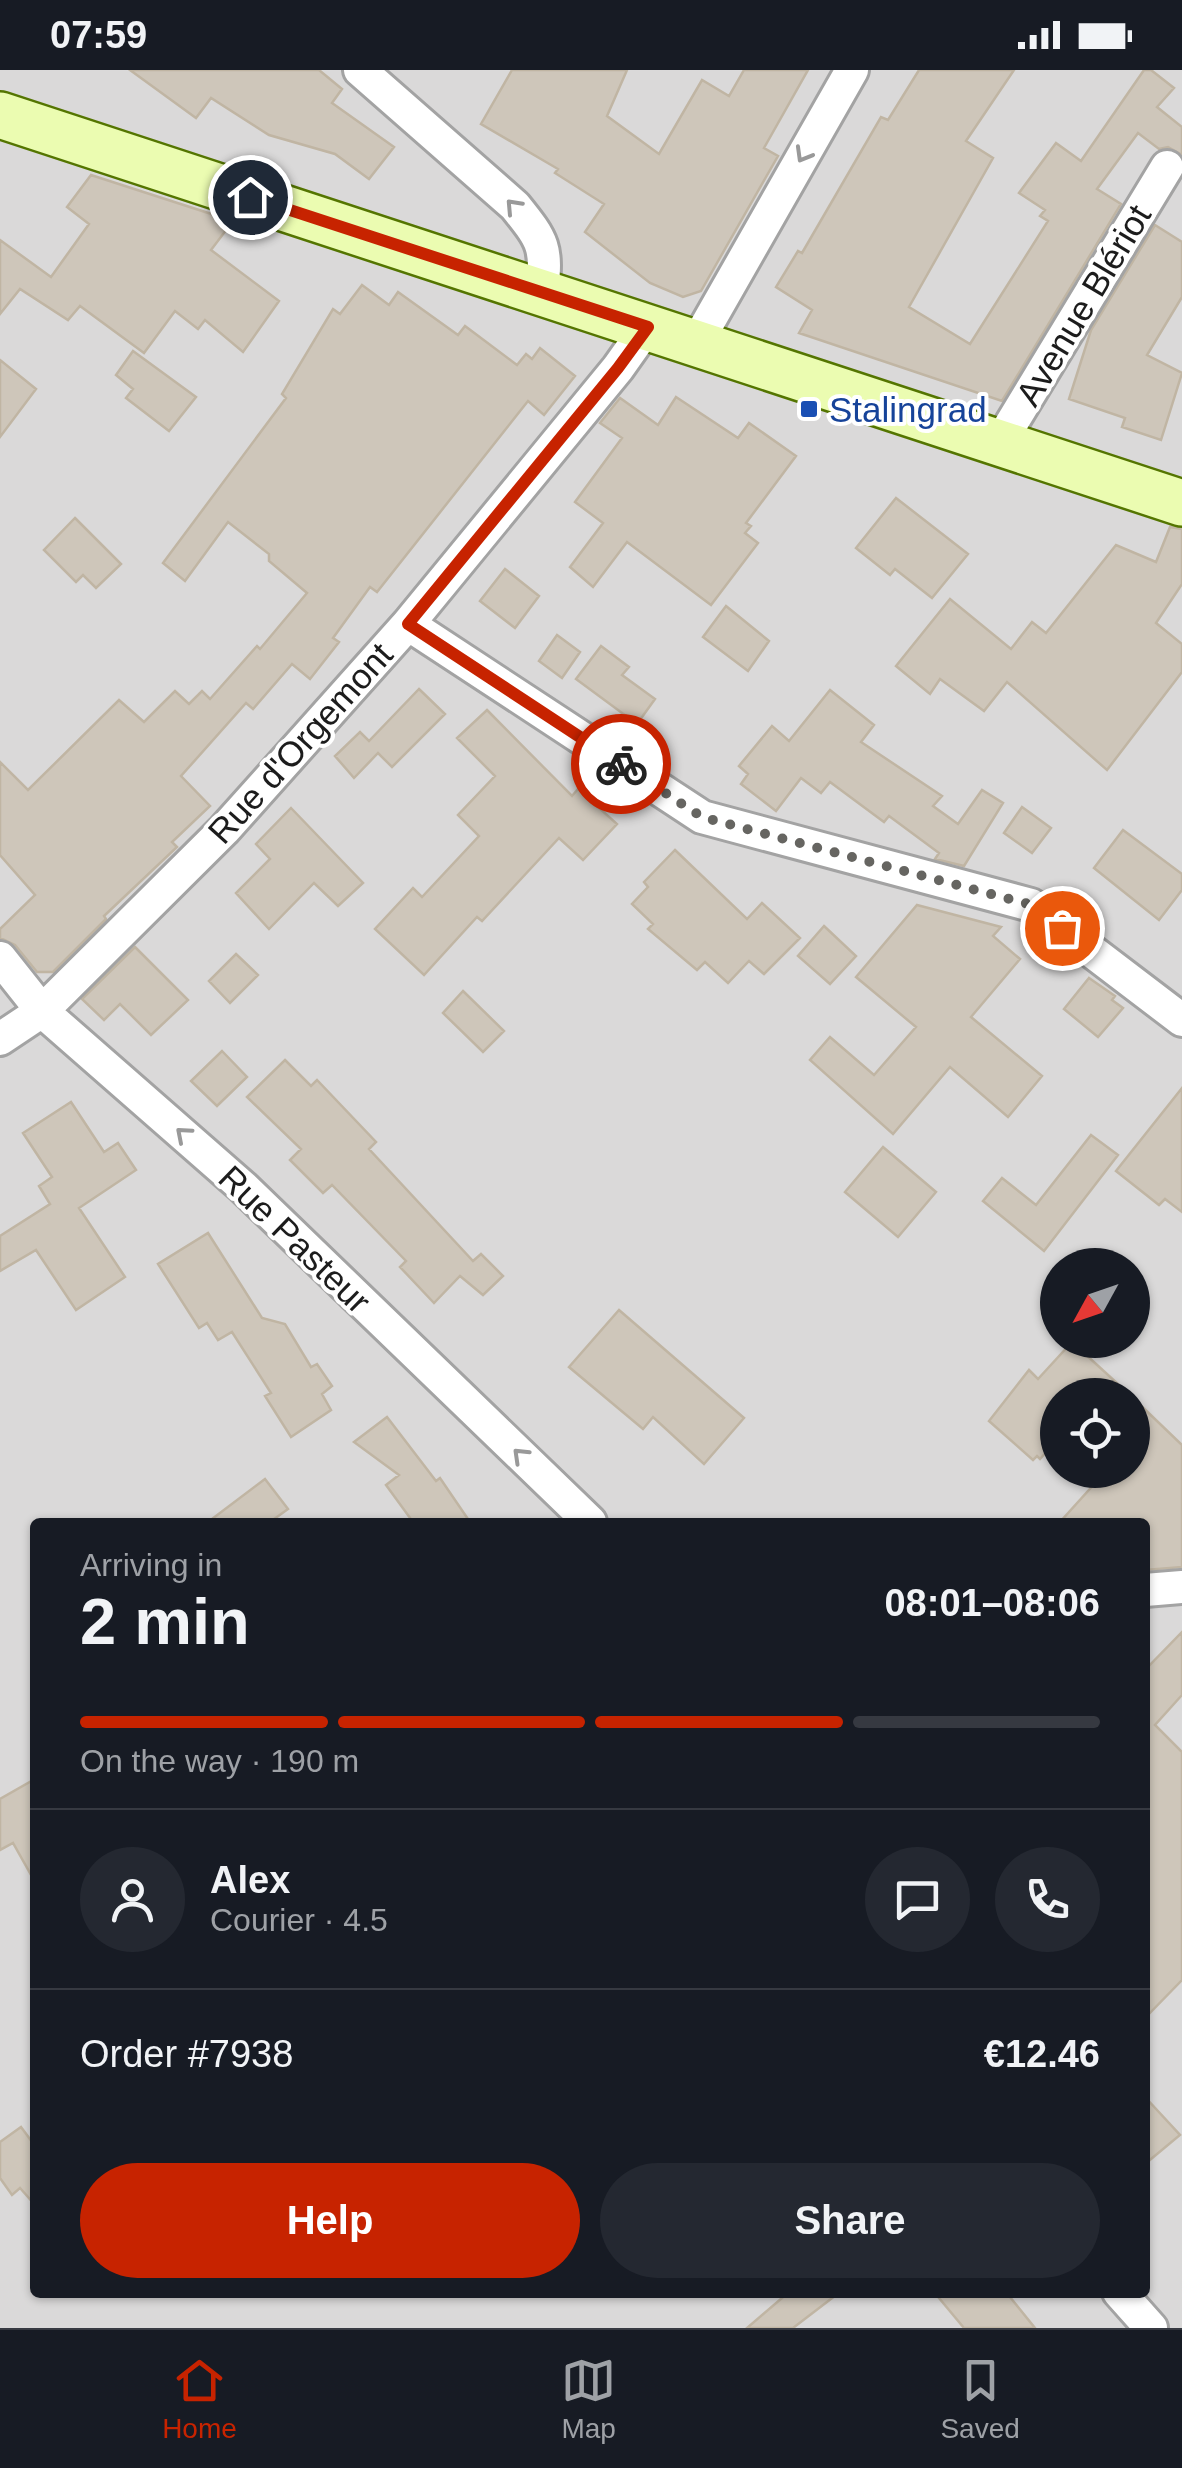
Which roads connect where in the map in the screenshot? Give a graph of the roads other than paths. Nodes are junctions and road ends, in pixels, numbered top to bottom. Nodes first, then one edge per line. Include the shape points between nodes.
1 (852, 70) edge
2 (374, 75) edge
3 (0, 115) edge
4 (1167, 167) dead end
5 (542, 293) junction
6 (648, 327) junction
7 (698, 342) junction
8 (998, 444) junction
9 (1182, 503) edge
10 (408, 624) junction
11 (0, 958) edge
12 (42, 1011) junction
13 (1182, 1020) edge
14 (0, 1039) edge
15 (586, 1518) edge
16 (1182, 1587) edge
17 (1150, 1590) edge
18 (1124, 2298) edge
19 (1151, 2328) edge

1 -> 7 street
5 -> 2 street via 544,250 536,232
3 - 5 main road
4 - 8 street, Avenue Blériot
5 - 6 main road
6 - 7 main road
6 - 10 street, Rue d'Orgemont
7 - 8 main road
8 - 9 main road
10 - 12 street, Rue d'Orgemont via 224,830
10 - 13 street via 702,817 1032,905
11 - 12 street, Rue Pasteur
12 - 14 street, Rue d'Orgemont
15 -> 12 street, Rue Pasteur via 244,1187
16 - 17 street
18 - 19 street

